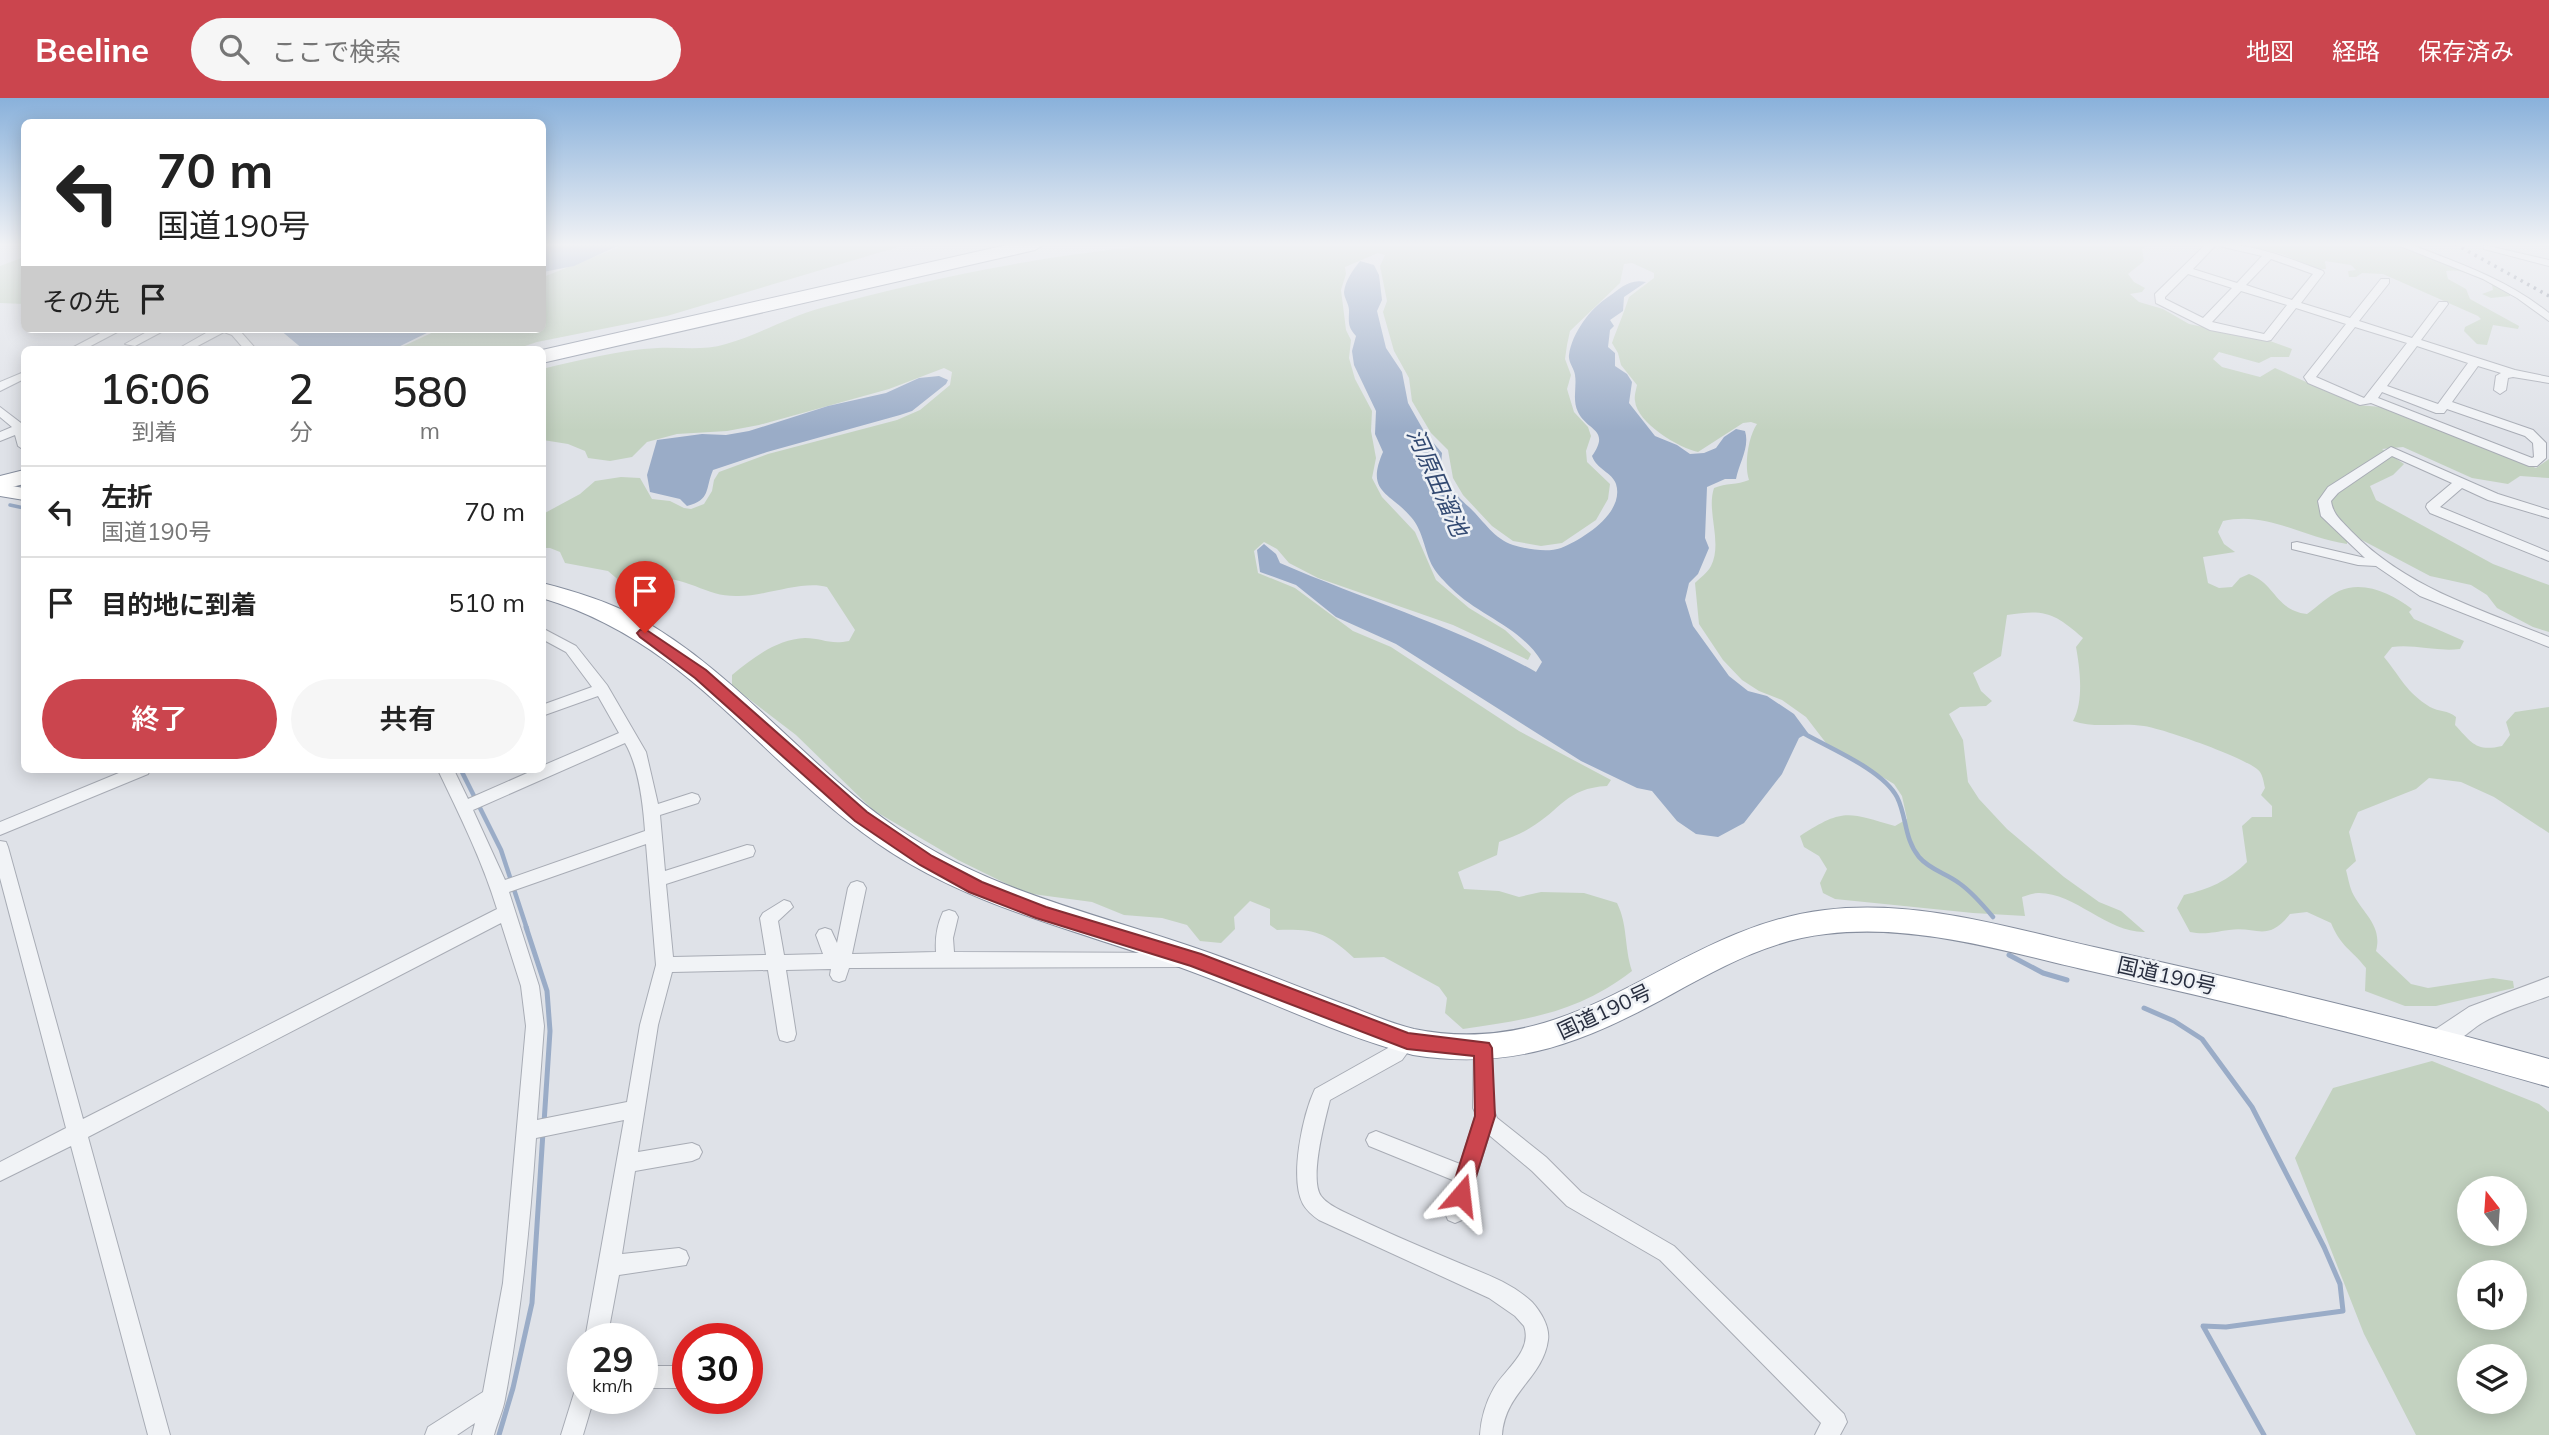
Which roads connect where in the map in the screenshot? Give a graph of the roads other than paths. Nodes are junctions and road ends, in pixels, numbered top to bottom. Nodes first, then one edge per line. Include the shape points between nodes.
1 (763, 306) edge
2 (2170, 306) edge
3 (2221, 306) edge
4 (2292, 306) edge
5 (2302, 306) edge
6 (2365, 306) edge
7 (2440, 306) edge
8 (2534, 306) edge
9 (2549, 318) edge
10 (2353, 322) junction
11 (2204, 324) junction
12 (109, 333) edge
13 (153, 333) edge
14 (215, 333) edge
15 (2415, 341) junction
16 (131, 344) dead end
17 (82, 346) edge
18 (190, 346) edge
19 (546, 356) edge
20 (2525, 360) dead end
21 (2475, 361) junction
22 (2514, 373) junction
23 (21, 376) edge
24 (2527, 376) junction
25 (2549, 380) edge
26 (0, 387) edge
27 (2380, 387) junction
28 (2500, 390) dead end
29 (2371, 399) junction
30 (2443, 406) junction
31 (0, 411) edge
32 (2432, 422) junction
33 (21, 426) edge
34 (21, 427) edge
35 (0, 437) edge
36 (21, 478) edge
37 (0, 483) edge
38 (2460, 483) junction
39 (0, 490) edge
40 (21, 494) edge
41 (2549, 514) edge
42 (2297, 546) dead end
43 (2549, 557) edge
44 (2378, 562) junction
45 (546, 591) edge
46 (546, 635) edge
47 (2549, 642) edge
48 (602, 689) junction
49 (546, 710) edge
50 (629, 735) junction
51 (546, 771) edge
52 (135, 773) edge
53 (447, 773) edge
54 (542, 773) edge
55 (692, 799) dead end
56 (462, 808) junction
57 (652, 812) junction
58 (0, 829) edge
59 (653, 835) junction
60 (0, 848) edge
61 (747, 851) dead end
62 (658, 880) junction
63 (857, 888) dead end
64 (499, 889) junction
65 (784, 907) dead end
66 (506, 913) junction
67 (949, 917) dead end
68 (825, 935) dead end
69 (945, 959) junction
70 (1194, 959) junction
71 (776, 964) junction
72 (665, 965) junction
73 (839, 966) junction
74 (2549, 986) edge
75 (787, 1034) dead end
76 (2438, 1040) junction
77 (1407, 1041) junction
78 (1483, 1048) junction
79 (2549, 1073) edge
80 (634, 1109) junction
81 (1485, 1116) junction
82 (527, 1131) junction
83 (76, 1133) junction
84 (1376, 1140) dead end
85 (692, 1152) dead end
86 (627, 1163) junction
87 (0, 1172) edge
88 (1466, 1176) junction
89 (1455, 1213) dead end
90 (679, 1258) dead end
91 (610, 1266) junction
92 (599, 1323) edge
93 (495, 1396) junction
94 (578, 1414) edge
95 (159, 1435) edge
96 (436, 1435) edge
97 (483, 1435) edge
98 (572, 1435) edge
99 (1491, 1435) edge
100 (1826, 1435) edge

1 - 19 highway
2 - 11 street
3 - 11 street
4 - 11 street via 2267,338
5 - 10 street
6 - 10 street
7 - 15 street
8 - 9 street
10 - 15 street
10 - 29 street via 2310,376 2318,385 2364,401
12 - 17 street
13 - 16 street
14 - 18 street
15 - 21 street
15 - 27 street
20 - 24 street
21 - 22 street
21 - 30 street
22 - 24 street
22 - 28 street via 2502,376
23 - 26 street
24 - 25 street
27 - 29 street
27 - 30 street
29 - 32 street
30 - 32 street
30 - 32 street via 2529,433 2542,447 2540,458 2533,463
31 - 33 street
34 - 35 street
36 - 37 highway
38 - 41 street
38 - 43 street via 2432,507
38 - 44 street via 2391,451 2333,490 2324,501 2326,513
39 - 40 highway
42 - 44 street
44 - 47 street via 2425,593
45 - 70 highway, 国道190号 via 609,613 657,641 861,817 926,861 975,887 1042,913
46 - 48 street via 571,649
48 - 49 street
48 - 50 street
50 - 51 street
50 - 57 street via 638,752
52 - 58 street
53 - 56 street
54 - 56 street
55 - 57 street
56 - 64 street
57 - 59 street
59 - 62 street
59 - 64 street
60 - 83 street
61 - 62 street
62 - 72 street
63 - 73 street
64 - 66 street
65 - 71 street via 769,918
66 - 82 street via 530,986 535,1026
66 - 83 street
67 - 69 street
68 - 73 street
69 - 70 street
69 - 73 street
70 - 77 highway, 国道190号
71 - 72 street
71 - 73 street
71 - 75 street
72 - 80 street
74 - 76 street via 2477,1014
76 - 78 highway, 国道190号 via 1967,931 1903,921 1850,920 1800,925 1748,940 1564,1032 1523,1044
76 - 79 highway, 国道190号
77 - 78 highway, 国道190号
77 - 99 street via 1395,1054 1322,1095 1307,1185 1312,1201 1345,1224 1486,1286 1530,1316 1537,1331 1533,1353 1500,1399
78 - 81 street
80 - 82 street
80 - 86 street
81 - 88 street
81 - 100 street via 1574,1199 1667,1253 1836,1422
82 - 93 street via 512,1307
83 - 87 street
83 - 95 street
84 - 88 street
85 - 86 street
86 - 91 street
88 - 89 street
90 - 91 street
91 - 92 street
93 - 96 street
93 - 97 street
94 - 98 street

